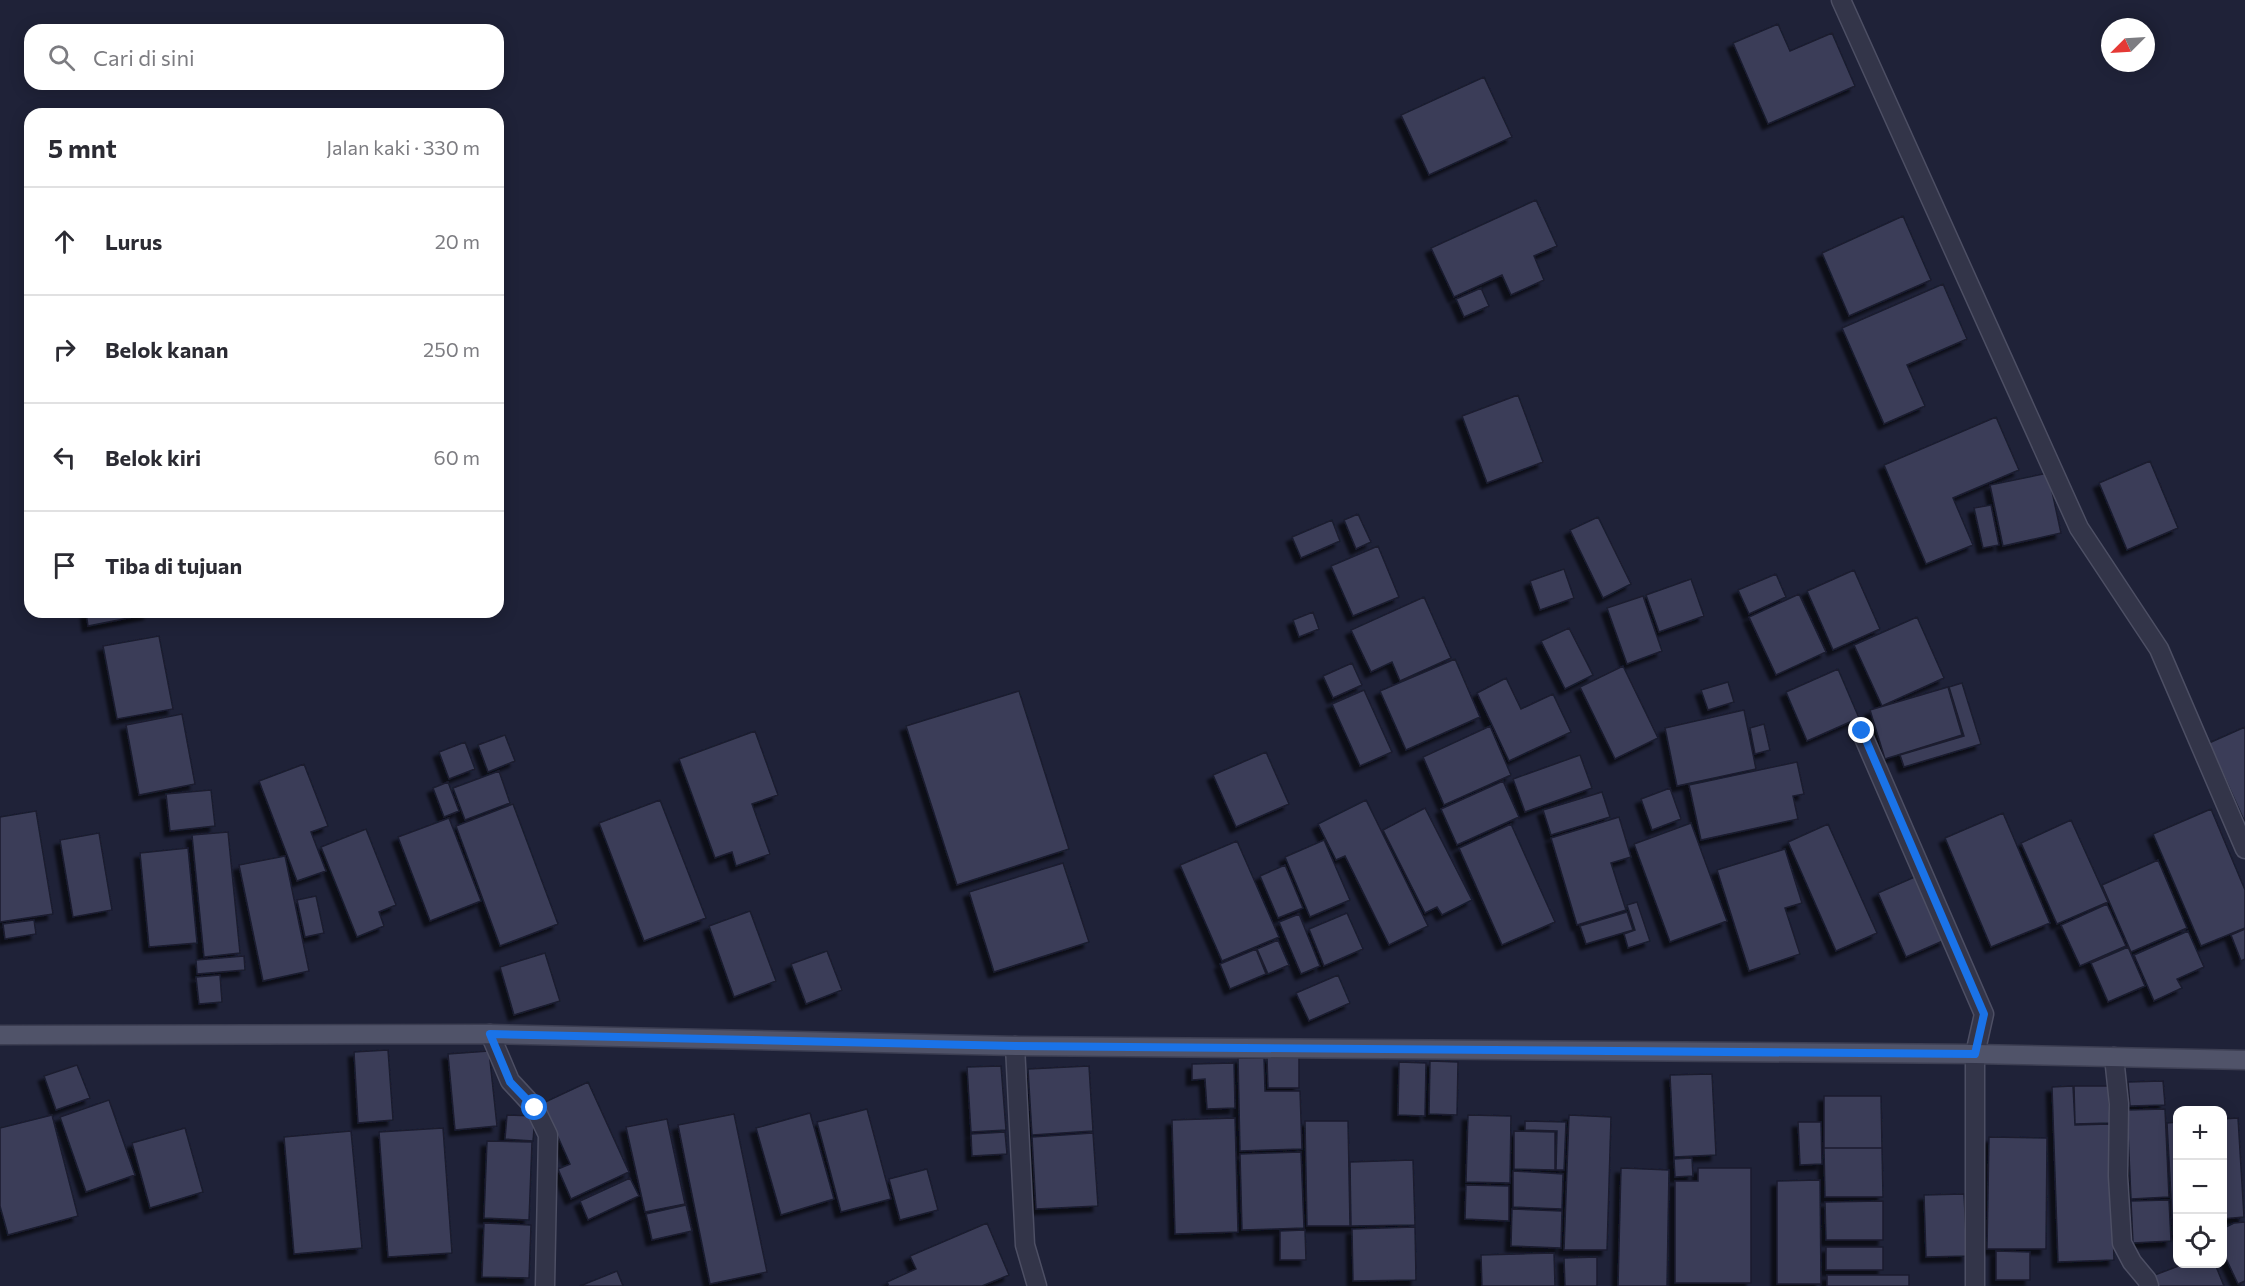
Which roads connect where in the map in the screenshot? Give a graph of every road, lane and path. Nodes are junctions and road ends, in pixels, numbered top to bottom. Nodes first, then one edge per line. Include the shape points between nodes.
1 (1841, 0) edge
2 (1862, 731) dead end
3 (2245, 849) edge
4 (490, 1034) junction
5 (0, 1035) edge
6 (1015, 1046) junction
7 (1975, 1054) junction
8 (2114, 1057) junction
9 (2245, 1060) edge
10 (545, 1286) edge
11 (1037, 1286) edge
12 (1975, 1286) edge
13 (2149, 1286) edge

1 - 3 street via 2079,528 2159,649
2 - 7 street via 1984,1014
4 - 5 main road
4 - 6 main road
4 - 10 street via 510,1082 535,1108 548,1134
6 - 7 main road
6 - 11 street via 1025,1245
7 - 8 main road
7 - 12 street
8 - 9 main road
8 - 13 street via 2122,1242

